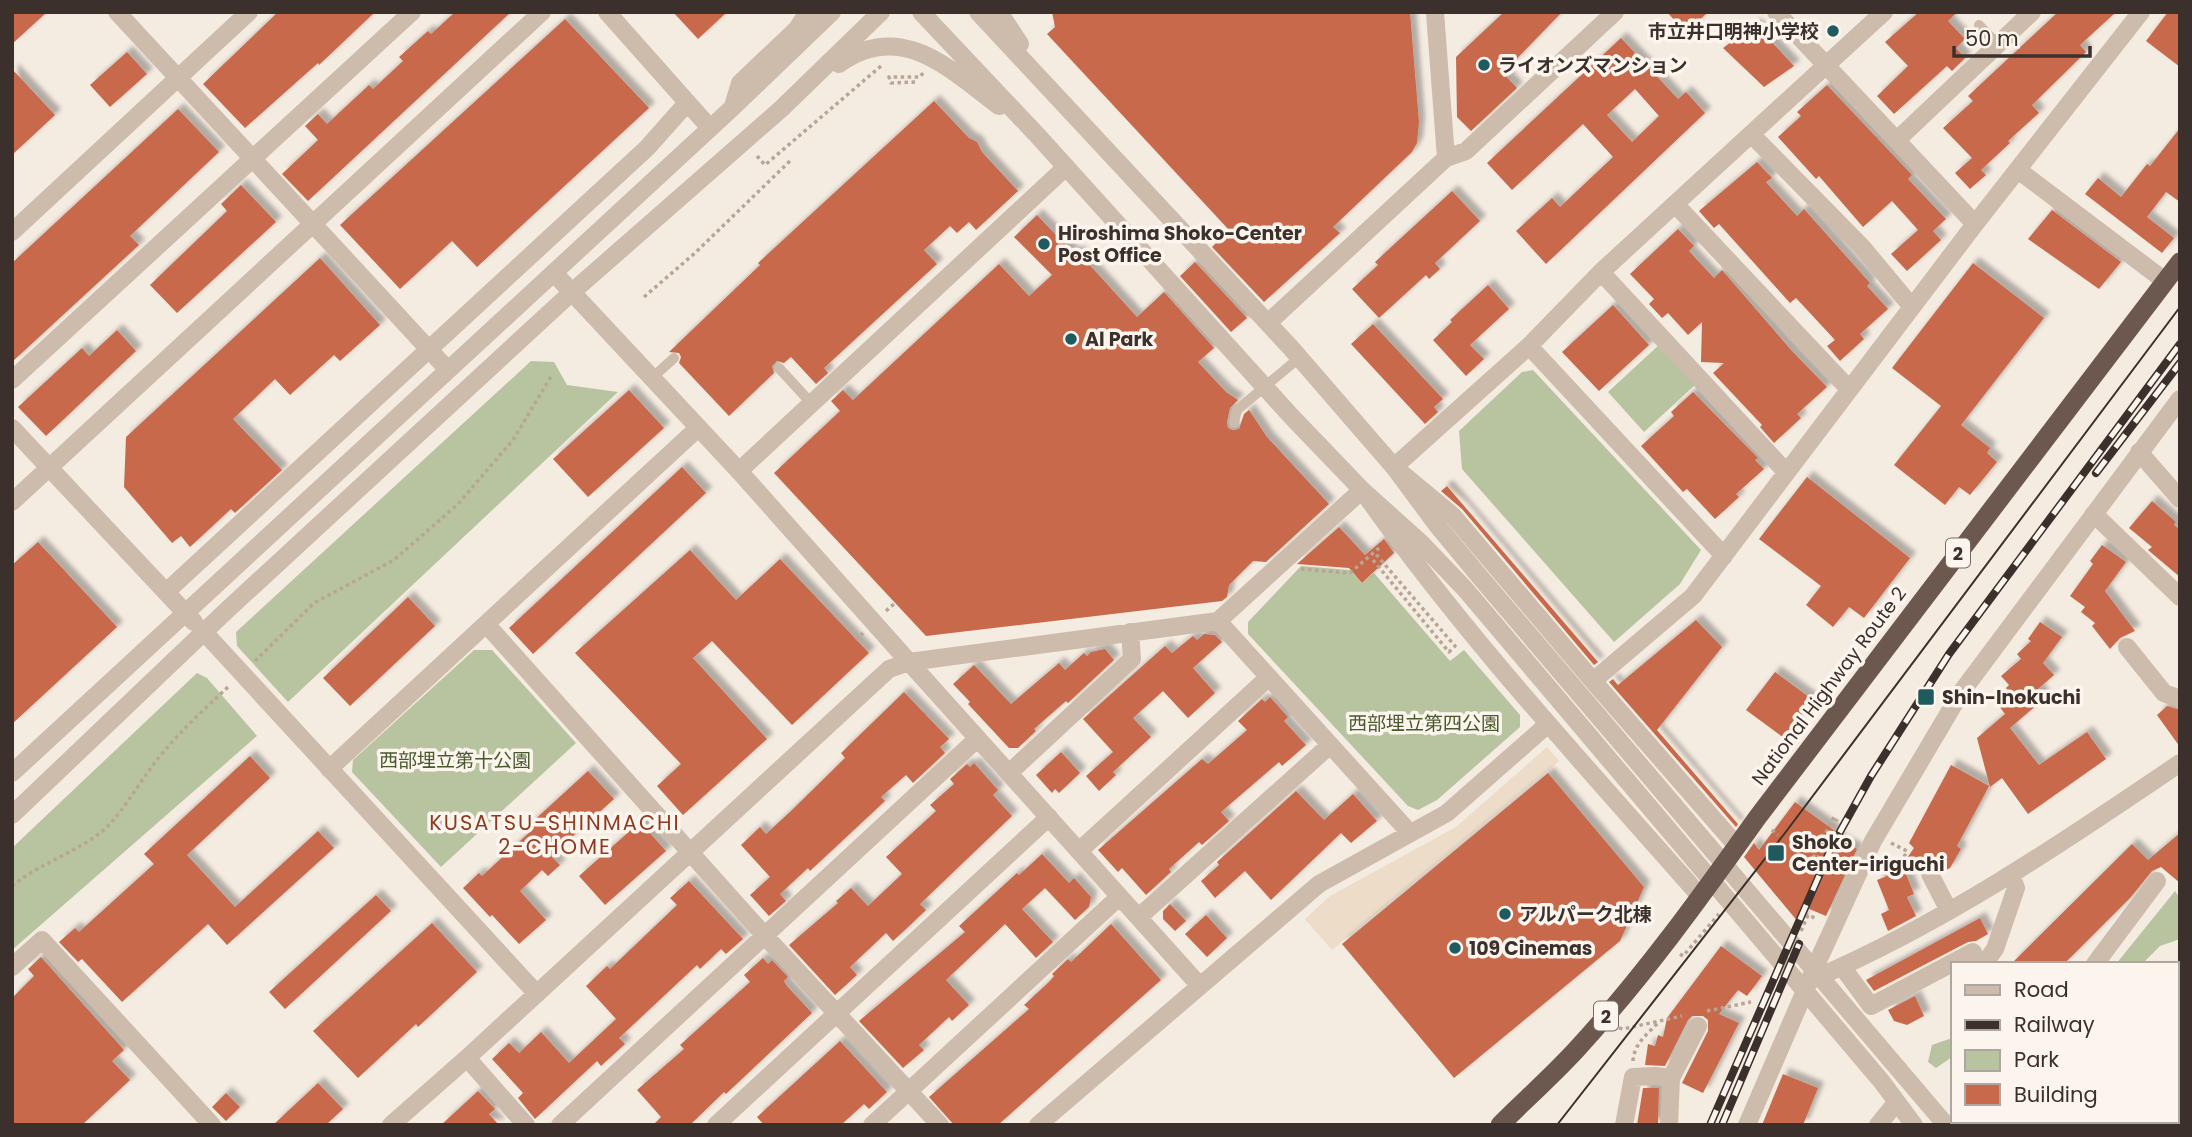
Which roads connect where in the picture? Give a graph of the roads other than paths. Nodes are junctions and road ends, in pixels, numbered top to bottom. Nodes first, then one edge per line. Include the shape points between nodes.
1 (117, 12) edge
2 (249, 12) edge
3 (412, 12) edge
4 (542, 12) edge
5 (607, 12) edge
6 (808, 12) edge
7 (832, 12) edge
8 (881, 12) edge
9 (921, 12) edge
10 (978, 12) edge
11 (999, 12) edge
12 (1435, 12) edge
13 (1615, 12) edge
14 (1776, 12) edge
15 (1884, 12) edge
16 (2032, 12) edge
17 (2141, 12) edge
18 (1979, 25) dead end
19 (1998, 45) junction
20 (1826, 65) junction
21 (177, 79) junction
22 (1048, 86) junction
23 (687, 103) junction
24 (781, 108) junction
25 (732, 109) junction
26 (710, 128) junction
27 (1751, 134) junction
28 (1038, 136) junction
29 (1897, 140) junction
30 (254, 158) junction
31 (1446, 158) junction
32 (1066, 167) junction
33 (2018, 170) junction
34 (1675, 204) junction
35 (313, 222) junction
36 (1975, 225) junction
37 (12, 232) edge
38 (2180, 262) edge
39 (1601, 272) junction
40 (554, 273) junction
41 (2165, 281) junction
42 (571, 293) junction
43 (1912, 307) junction
44 (1268, 323) junction
45 (1530, 346) junction
46 (429, 349) junction
47 (674, 358) dead end
48 (1299, 358) junction
49 (779, 368) dead end
50 (448, 369) junction
51 (652, 378) junction
52 (12, 380) edge
53 (1265, 387) junction
54 (1849, 390) junction
55 (2180, 399) edge
56 (812, 404) junction
57 (1234, 423) dead end
58 (12, 428) edge
59 (698, 428) junction
60 (2139, 452) junction
61 (1394, 467) junction
62 (48, 468) junction
63 (740, 471) junction
64 (1786, 472) junction
65 (1362, 490) junction
66 (2180, 499) edge
67 (12, 502) edge
68 (2094, 513) junction
69 (1724, 556) junction
70 (166, 592) junction
71 (2180, 597) edge
72 (186, 614) junction
73 (1218, 621) junction
74 (486, 624) junction
75 (204, 632) junction
76 (1130, 632) junction
77 (2127, 647) dead end
78 (909, 662) junction
79 (1269, 677) junction
80 (1593, 681) junction
81 (2180, 699) edge
82 (1548, 724) junction
83 (977, 739) junction
84 (1330, 745) junction
85 (2180, 763) edge
86 (329, 769) junction
87 (1009, 772) junction
88 (12, 773) edge
89 (12, 815) edge
90 (1049, 817) junction
91 (1410, 833) junction
92 (1737, 846) junction
93 (691, 851) junction
94 (1079, 851) junction
95 (1930, 874) road end
96 (2011, 874) junction
97 (2157, 881) dead end
98 (1700, 896) junction
99 (1118, 897) junction
100 (1949, 911) junction
101 (1139, 917) junction
102 (765, 936) junction
103 (1979, 958) edge
104 (2096, 962) edge
105 (12, 967) edge
106 (1843, 968) junction
107 (1951, 970) edge
108 (1809, 981) junction
109 (1200, 986) junction
110 (537, 994) junction
111 (837, 1014) junction
112 (1694, 1018) road end
113 (467, 1058) junction
114 (1671, 1078) junction
115 (908, 1091) junction
116 (1896, 1103) junction
117 (212, 1125) edge
118 (391, 1125) edge
119 (526, 1125) edge
120 (560, 1125) edge
121 (716, 1125) edge
122 (872, 1125) edge
123 (940, 1125) edge
124 (1038, 1125) edge
125 (1500, 1125) edge
126 (1625, 1125) edge
127 (1669, 1125) edge
128 (1747, 1125) edge
129 (1878, 1125) edge
130 (1914, 1125) edge
131 (1946, 1125) edge

1 - 21 street
2 - 21 street
3 - 30 street
4 - 35 street
5 - 23 street
6 - 25 street via 797,29 740,83
7 - 25 street
8 - 24 street
9 - 28 street
10 - 22 street
11 - 22 street
12 - 31 street
13 - 31 street via 1466,151
14 - 20 street
15 - 20 street
16 - 19 street
17 - 33 street
18 - 19 lane
19 - 29 street
20 - 27 street
20 - 29 street
21 - 30 street
21 - 37 street
22 - 44 street
23 - 26 street
23 - 46 street via 647,148
24 - 28 street via 858,52 908,48 937,60
24 - 42 street
25 - 26 street
26 - 40 street
27 - 34 street
27 - 43 street via 1862,247
28 - 32 street
29 - 36 street
30 - 35 street
30 - 52 street
31 - 44 street
32 - 53 street
32 - 56 street
33 - 36 street
33 - 41 street
34 - 39 street
34 - 54 street
35 - 46 street
35 - 62 street
36 - 43 street
38 - 41 highway, National Highway Route 2 / 2
39 - 45 street
39 - 64 street
40 - 42 street
40 - 50 street
41 - 92 highway, National Highway Route 2 / 2
42 - 51 street
42 - 75 street
43 - 54 street
44 - 48 street
45 - 61 street
45 - 69 street
46 - 50 street
46 - 70 street
47 - 51 lane
48 - 53 lane
48 - 61 street
49 - 56 lane
50 - 72 street
51 - 59 street
53 - 57 lane via 1237,410
53 - 65 street
54 - 64 street
55 - 60 street
56 - 63 street
58 - 62 street
59 - 63 street
59 - 74 street
60 - 66 street
60 - 68 street
61 - 80 street via 1453,516
61 - 131 street via 1480,578
62 - 67 street
62 - 70 street
63 - 78 street
64 - 69 street
65 - 73 street
65 - 82 street via 1408,556
65 - 116 street via 1465,589
68 - 71 street
68 - 108 street via 1960,694 1873,841
69 - 80 street via 1693,596
70 - 72 street
72 - 75 street
72 - 88 street
73 - 76 street
73 - 79 street
74 - 86 street
74 - 93 street
75 - 86 street
75 - 89 street
76 - 78 street
76 - 87 street via 1132,659
77 - 81 street via 2164,693
78 - 83 street
78 - 93 street via 889,669
79 - 84 street
79 - 94 street
80 - 92 street
82 - 91 street via 1447,813
82 - 98 street
83 - 87 street
83 - 102 street
84 - 91 street
84 - 101 street
85 - 96 street
86 - 110 street
87 - 90 street
90 - 94 street
90 - 111 street
91 - 109 street via 1319,884
92 - 98 highway, National Highway Route 2 / 2
93 - 102 street
93 - 110 street
94 - 99 street
95 - 100 street
96 - 100 street
96 - 103 street via 2016,888 1995,949
97 - 104 street
98 - 125 highway, National Highway Route 2 / 2 via 1646,969 1575,1051
99 - 101 street
99 - 115 street
100 - 106 street
101 - 109 street
102 - 111 street
102 - 120 street
105 - 117 street via 42,940
106 - 107 street via 1871,1006
106 - 108 street
108 - 128 street
109 - 124 street
110 - 113 street
111 - 115 street
111 - 121 street
112 - 114 street
113 - 118 street
113 - 119 street
114 - 126 street via 1633,1077
114 - 127 street
115 - 122 street
115 - 123 street
116 - 129 street
116 - 130 street

